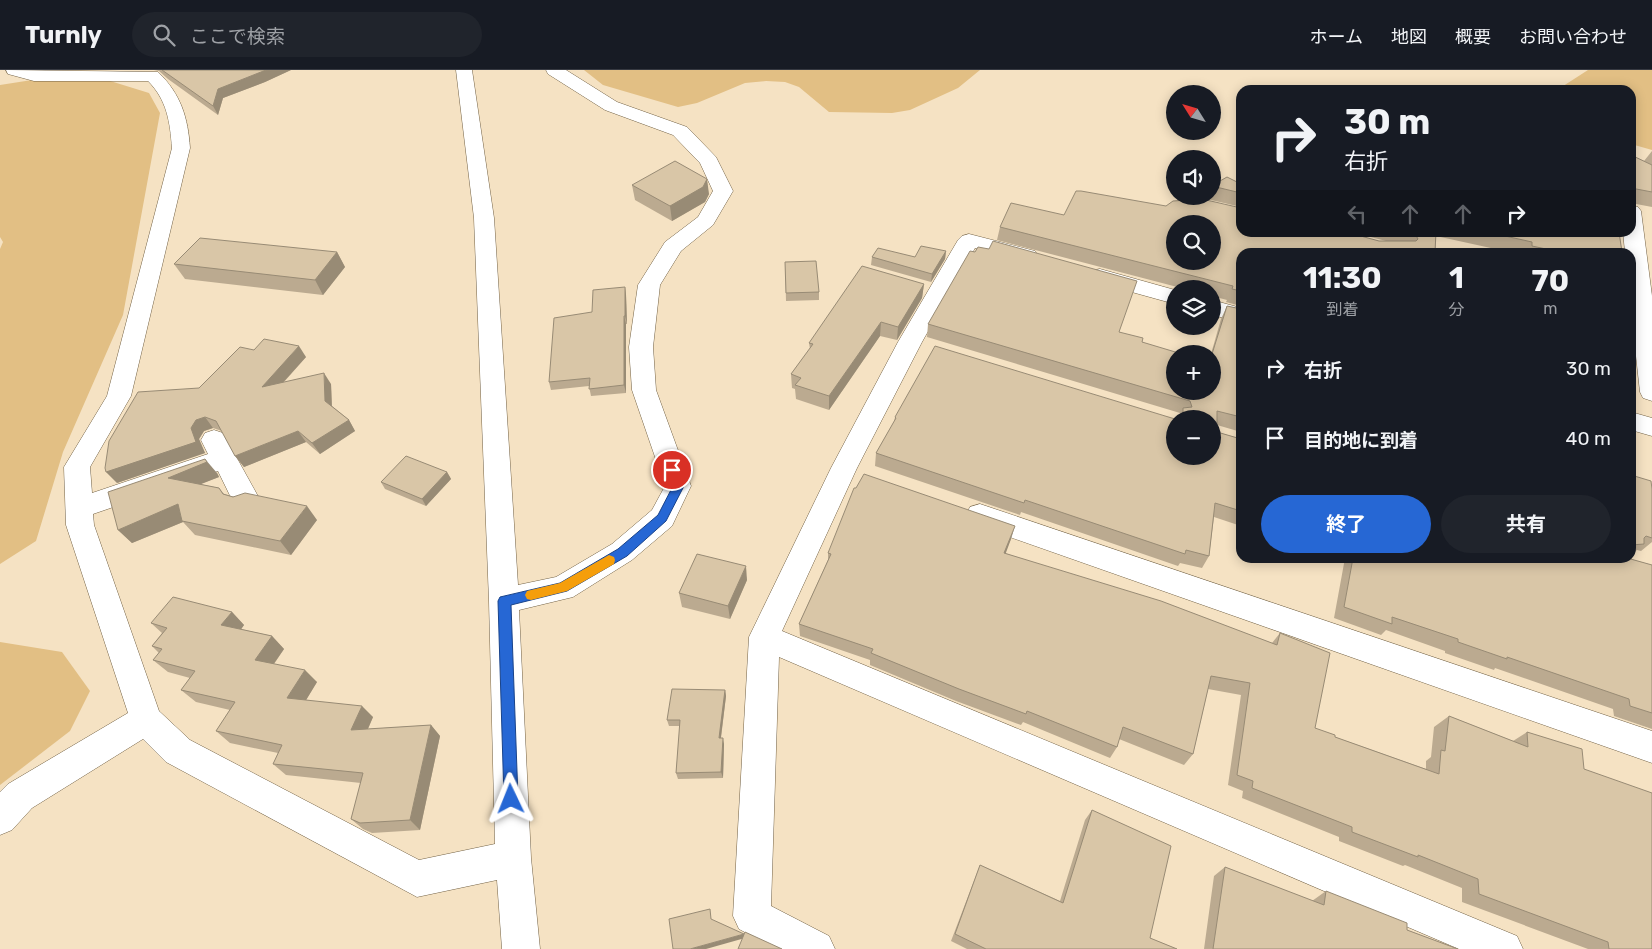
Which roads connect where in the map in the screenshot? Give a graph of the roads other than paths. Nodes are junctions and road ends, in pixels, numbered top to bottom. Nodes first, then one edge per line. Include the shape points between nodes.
1 (14, 70) edge
2 (464, 70) edge
3 (554, 70) edge
4 (156, 73) edge
5 (1637, 215) edge
6 (1044, 261) edge
7 (1082, 271) edge
8 (1166, 294) edge
9 (1221, 309) edge
10 (1636, 310) edge
11 (1236, 314) edge
12 (1651, 377) edge
13 (1636, 422) edge
14 (1652, 427) edge
15 (245, 498) edge
16 (956, 507) edge
17 (79, 508) junction
18 (504, 601) junction
19 (764, 637) junction
20 (146, 720) junction
21 (1652, 747) edge
22 (0, 818) edge
23 (513, 858) junction
24 (521, 949) edge
25 (816, 949) edge
26 (1504, 949) edge

1 - 4 street via 34,76
2 - 18 street via 484,218
3 - 18 street via 611,106 680,131 709,161 723,191 706,221 673,248 650,284 641,347 644,390 678,486 662,518 622,552 563,588
4 - 17 street via 178,117 181,148 119,396 77,467
5 - 10 street
6 - 19 street via 969,240 930,290 920,345 858,473
7 - 8 street
9 - 11 street
10 - 12 street
13 - 14 street
15 - 17 street via 219,449
16 - 21 street
17 - 20 street via 80,525
18 - 23 street
19 - 25 street via 752,916
19 - 26 street
20 - 22 street via 20,796
20 - 23 street via 178,751 417,879
23 - 24 street

